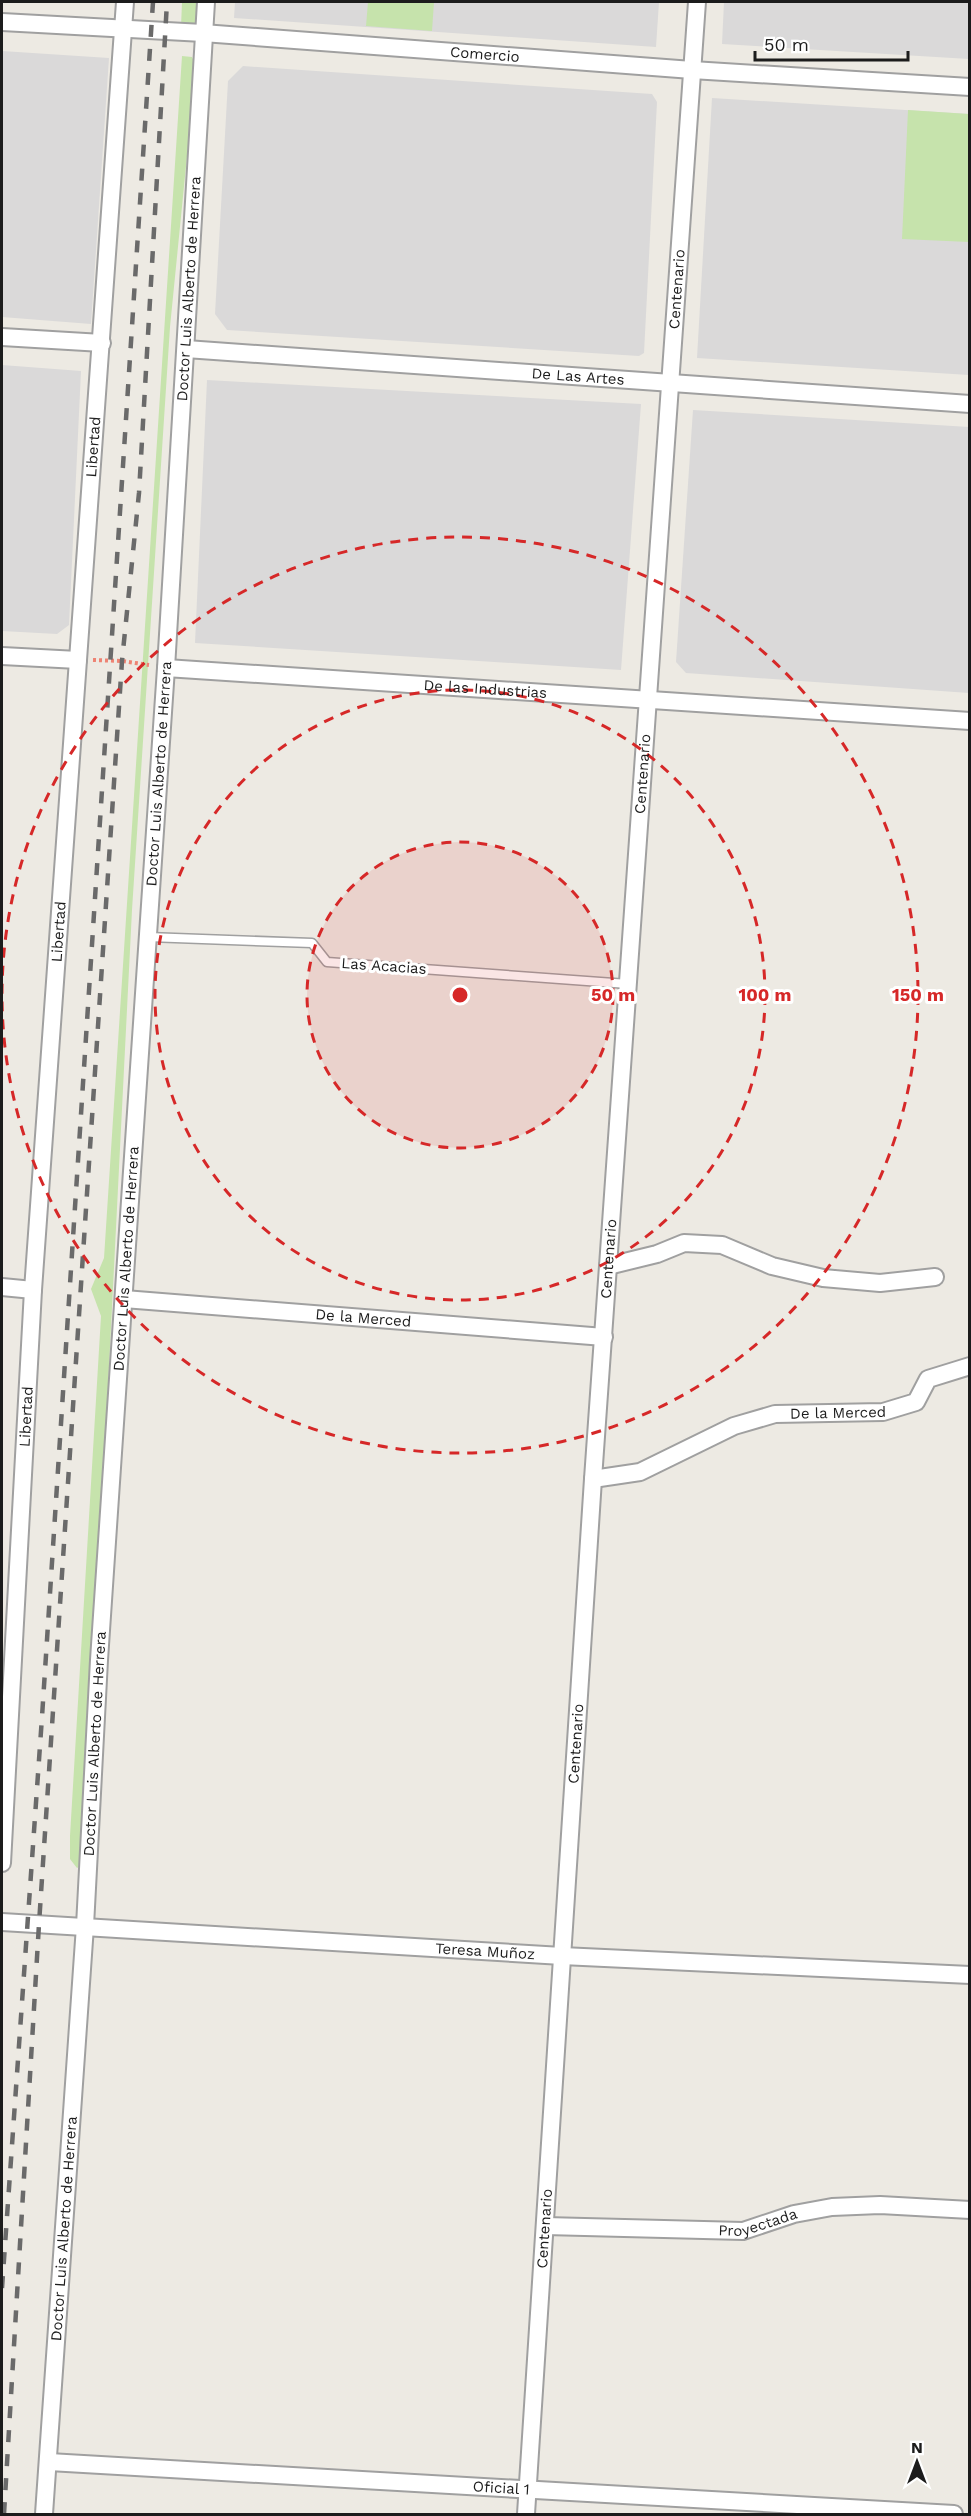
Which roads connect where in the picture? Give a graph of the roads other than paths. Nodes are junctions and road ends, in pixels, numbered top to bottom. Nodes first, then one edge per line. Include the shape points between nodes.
1 (125, 2) edge
2 (206, 2) edge
3 (697, 2) edge
4 (2, 22) edge
5 (123, 29) junction
6 (203, 33) junction
7 (692, 70) junction
8 (969, 87) edge
9 (2, 337) edge
10 (102, 343) junction
11 (186, 349) junction
12 (672, 384) junction
13 (969, 404) edge
14 (2, 656) edge
15 (78, 660) junction
16 (166, 668) junction
17 (647, 699) junction
18 (969, 721) edge
19 (148, 937) junction
20 (628, 984) junction
21 (608, 1266) junction
22 (935, 1277) dead end
23 (2, 1287) edge
24 (33, 1290) junction
25 (124, 1299) junction
26 (604, 1337) junction
27 (969, 1366) edge
28 (593, 1479) junction
29 (2, 1863) edge
30 (2, 1922) edge
31 (85, 1926) junction
32 (562, 1956) junction
33 (969, 1975) edge
34 (969, 2210) edge
35 (545, 2226) junction
36 (49, 2462) junction
37 (528, 2488) junction
38 (44, 2514) edge
39 (526, 2514) edge
40 (954, 2514) edge

1 - 5 street, Libertad
2 - 6 street, Doctor Luis Alberto de Herrera
3 - 7 street, Centenario
4 - 5 street, Comercio
5 - 6 street, Comercio
5 - 10 street, Libertad
6 - 7 street, Comercio
6 - 11 street, Doctor Luis Alberto de Herrera
7 - 8 street, Comercio
7 - 12 street, Centenario
9 - 10 street
10 - 15 street, Libertad
11 - 12 street, De Las Artes
11 - 16 street, Doctor Luis Alberto de Herrera
12 - 13 street, De Las Artes
12 - 17 street, Centenario
14 - 15 street
15 - 24 street, Libertad
16 - 17 street, De las Industrias
16 - 19 street, Doctor Luis Alberto de Herrera
17 - 18 street, De las Industrias
17 - 20 street, Centenario
19 - 20 lane, Las Acacias via 312,943 327,962
19 - 25 street, Doctor Luis Alberto de Herrera
20 - 21 street, Centenario
21 - 22 street via 684,1243 722,1245 772,1266 823,1278 880,1283
21 - 26 street, Centenario
23 - 24 street
24 - 29 street, Libertad
25 - 26 street, De la Merced
25 - 31 street, Doctor Luis Alberto de Herrera
26 - 28 street, Centenario
27 - 28 street, De la Merced via 928,1379 916,1402 883,1412 775,1414 734,1426 640,1472
28 - 32 street, Centenario
30 - 31 street, Teresa Muñoz
31 - 32 street, Teresa Muñoz
31 - 36 street, Doctor Luis Alberto de Herrera
32 - 33 street, Teresa Muñoz
32 - 35 street, Centenario
34 - 35 street, Proyectada via 880,2205 832,2207 794,2214 743,2231
35 - 37 street, Centenario
36 - 37 street, Oficial 1
36 - 38 street, Doctor Luis Alberto de Herrera
37 - 39 street, Centenario
37 - 40 street, Oficial 1

